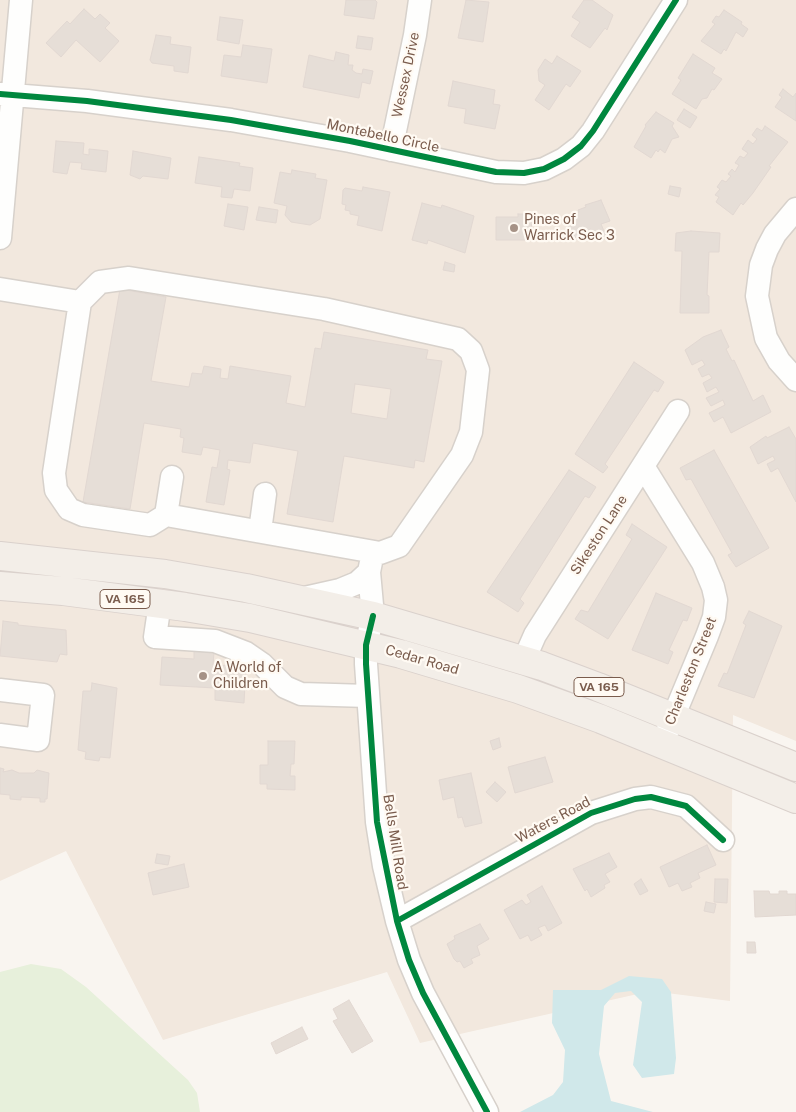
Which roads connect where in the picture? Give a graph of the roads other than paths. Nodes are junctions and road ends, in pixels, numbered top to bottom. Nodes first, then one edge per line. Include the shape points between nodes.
1 (21, 0) edge
2 (420, 0) edge
3 (676, 0) edge
4 (7, 95) edge
5 (391, 150) junction
6 (796, 209) edge
7 (0, 238) edge
8 (0, 289) edge
9 (80, 302) junction
10 (796, 380) edge
11 (678, 411) dead end
12 (643, 466) junction
13 (172, 477) dead end
14 (265, 494) dead end
15 (166, 515) junction
16 (260, 531) junction
17 (0, 556) edge
18 (371, 562) junction
19 (0, 586) edge
20 (300, 599) junction
21 (160, 603) junction
22 (373, 616) junction
23 (366, 645) junction
24 (524, 660) junction
25 (0, 690) edge
26 (368, 696) junction
27 (673, 716) junction
28 (0, 736) edge
29 (662, 744) junction
30 (796, 767) edge
31 (796, 799) edge
32 (723, 840) dead end
33 (396, 921) junction
34 (487, 1112) edge

1 - 4 street
2 - 5 street, Wessex Drive
3 - 5 street, Montebello Circle via 593,131 564,159 544,169 505,173
4 - 5 street, Montebello Circle via 87,101 231,120
4 - 7 street
6 - 10 street via 767,249 761,265 757,296 758,311 769,344
8 - 9 street
9 - 15 street via 54,473 56,490 69,509 83,515 150,525
9 - 18 street via 100,282 129,278 324,309 458,339 471,351 478,370 471,432 462,454 399,546 380,553
11 - 12 street, Sikeston Lane
12 - 24 street, Sikeston Lane via 535,635
12 - 27 street, Charleston Street via 703,563 716,600 714,617
13 - 15 street
14 - 16 street
15 - 16 street
16 - 18 street
17 - 20 main road, VA 165 via 165,574
18 - 20 street via 357,583
18 - 22 street, Bells Mill Road
19 - 21 main road, Cedar Road / VA 165
20 - 22 main road, VA 165
21 - 23 main road, Cedar Road / VA 165 via 250,618
21 - 26 street via 155,637 215,642 246,653 285,687 301,694
22 - 23 street, Bells Mill Road
22 - 24 main road, VA 165
23 - 26 street, Bells Mill Road
23 - 29 main road, Cedar Road / VA 165 via 518,689
24 - 27 main road, VA 165
25 - 28 street via 43,695 38,740
26 - 33 street, Bells Mill Road via 377,822
27 - 29 street, Charleston Street
27 - 30 main road, VA 165
29 - 31 main road, Cedar Road / VA 165
32 - 33 street, Waters Road via 686,806 651,797 635,799 591,813
33 - 34 street, Bells Mill Road via 423,993

